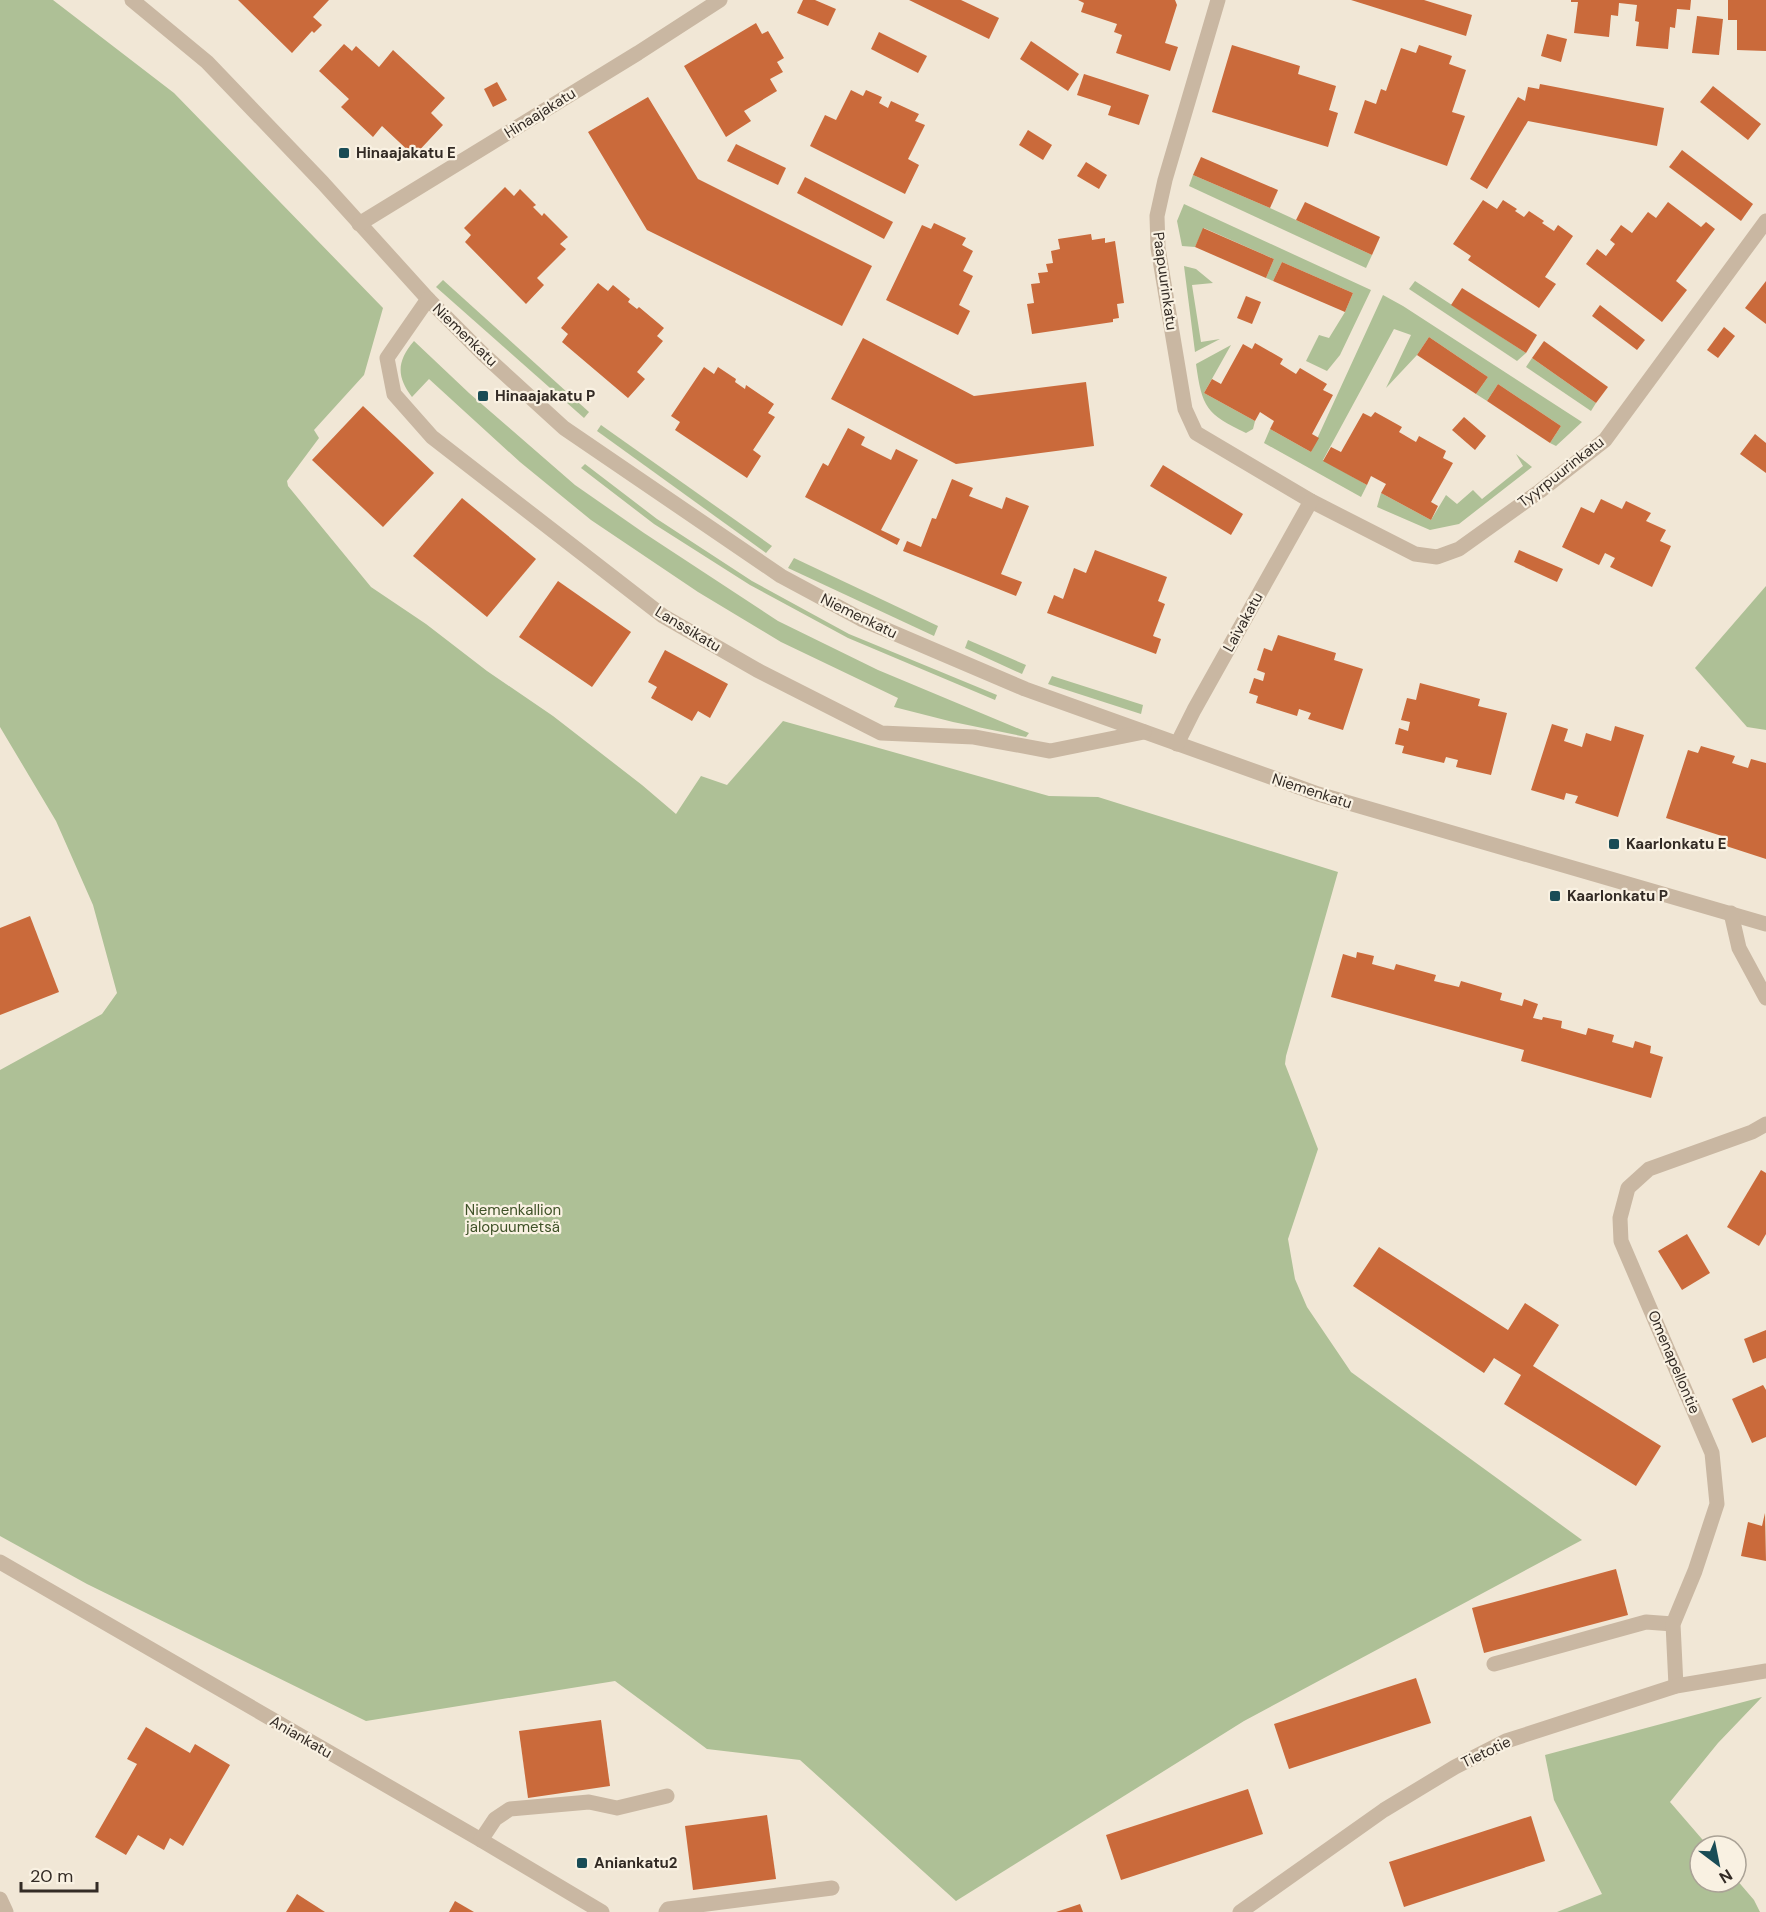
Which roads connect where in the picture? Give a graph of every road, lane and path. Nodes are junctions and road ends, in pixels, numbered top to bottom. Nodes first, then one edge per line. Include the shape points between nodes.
1 (132, 0) edge
2 (720, 0) edge
3 (1218, 0) edge
4 (1766, 221) edge
5 (359, 224) junction
6 (428, 299) junction
7 (1311, 501) junction
8 (1144, 732) junction
9 (1177, 744) junction
10 (1731, 913) junction
11 (1766, 924) edge
12 (1766, 998) edge
13 (1766, 1124) edge
14 (0, 1562) edge
15 (1673, 1624) junction
16 (1494, 1664) dead end
17 (1766, 1671) edge
18 (1676, 1686) junction
19 (667, 1796) dead end
20 (482, 1840) junction
21 (832, 1888) dead end
22 (0, 1899) edge
23 (6, 1912) edge
24 (602, 1912) edge
25 (666, 1912) edge
26 (1240, 1912) edge

1 - 5 street, Niemenkatu via 207,62
2 - 5 street, Hinaajakatu
3 - 7 street, Paapuurinkatu via 1157,216 1158,248 1185,410 1196,433
4 - 7 street, Tyyrpuurinkatu via 1605,440 1458,549 1437,557 1415,554
5 - 6 street, Niemenkatu
6 - 8 street, Niemenkatu via 564,428 781,576 861,619 1024,689
6 - 8 street, Lanssikatu via 387,358 394,394 432,437 663,616 757,670 881,733 975,736 1050,751
7 - 9 street, Laivakatu
8 - 9 street, Niemenkatu
9 - 10 street, Niemenkatu via 1318,794
10 - 11 street, Niemenkatu
10 - 12 street via 1739,948
13 - 15 street, Omenapellontie via 1649,1169 1628,1188 1620,1218 1621,1241 1712,1454 1717,1504
14 - 20 street, Aniankatu
15 - 16 street via 1646,1622
15 - 18 street, Omenapellontie
17 - 18 street, Tietotie
18 - 26 street, Tietotie via 1506,1741 1455,1767 1349,1834
19 - 20 street via 617,1808 589,1802 510,1809 495,1819
20 - 24 street, Aniankatu
21 - 25 street
22 - 23 street

